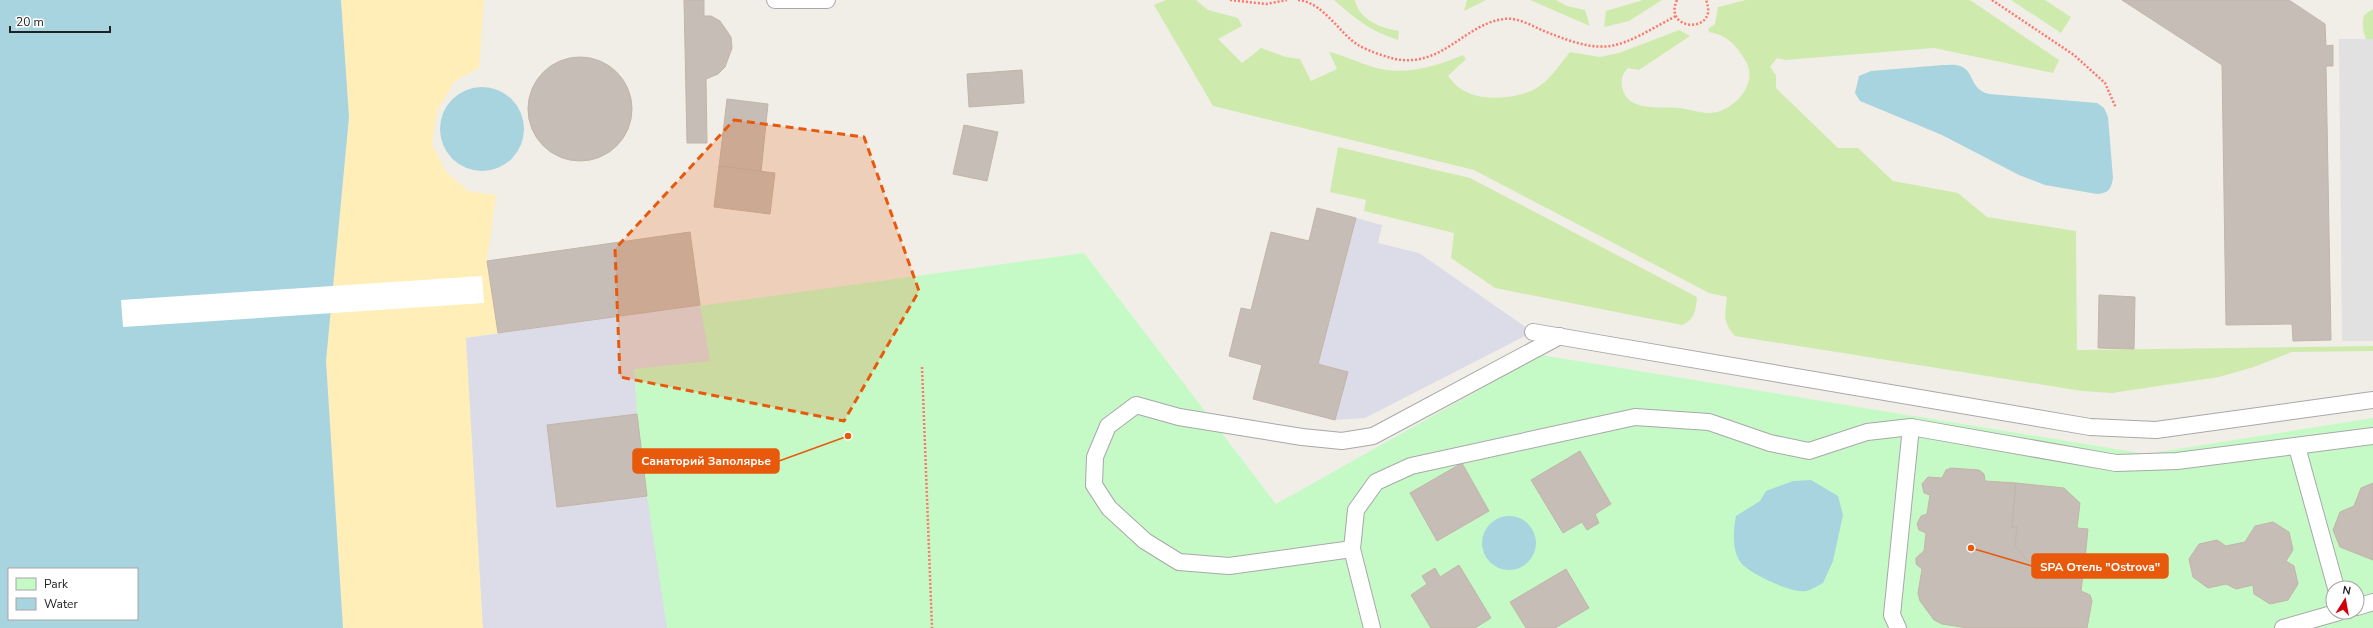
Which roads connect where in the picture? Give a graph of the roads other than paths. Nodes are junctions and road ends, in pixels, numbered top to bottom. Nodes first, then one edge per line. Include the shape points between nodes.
1 (775, 0) edge
2 (827, 0) edge
3 (1533, 332) dead end
4 (1560, 336) junction
5 (2373, 400) edge
6 (1911, 427) junction
7 (2373, 436) edge
8 (2297, 447) junction
9 (1352, 549) junction
10 (2334, 580) edge
11 (2325, 616) edge
12 (1372, 628) edge
13 (1898, 628) edge
14 (2283, 628) edge

1 - 2 lane
3 - 4 lane
4 - 5 lane via 2090,427 2156,430
4 - 9 lane via 1373,436 1342,441 1302,437 1179,417 1136,405 1108,426 1095,457 1094,485 1109,508 1144,541 1179,562 1229,566
6 - 8 lane via 2116,463 2177,461
6 - 9 lane via 1867,432 1809,451 1770,443 1709,422 1634,417 1411,466 1376,482 1356,510
6 - 13 lane via 1892,615
7 - 8 lane
8 - 10 lane
9 - 12 lane
11 - 14 lane

